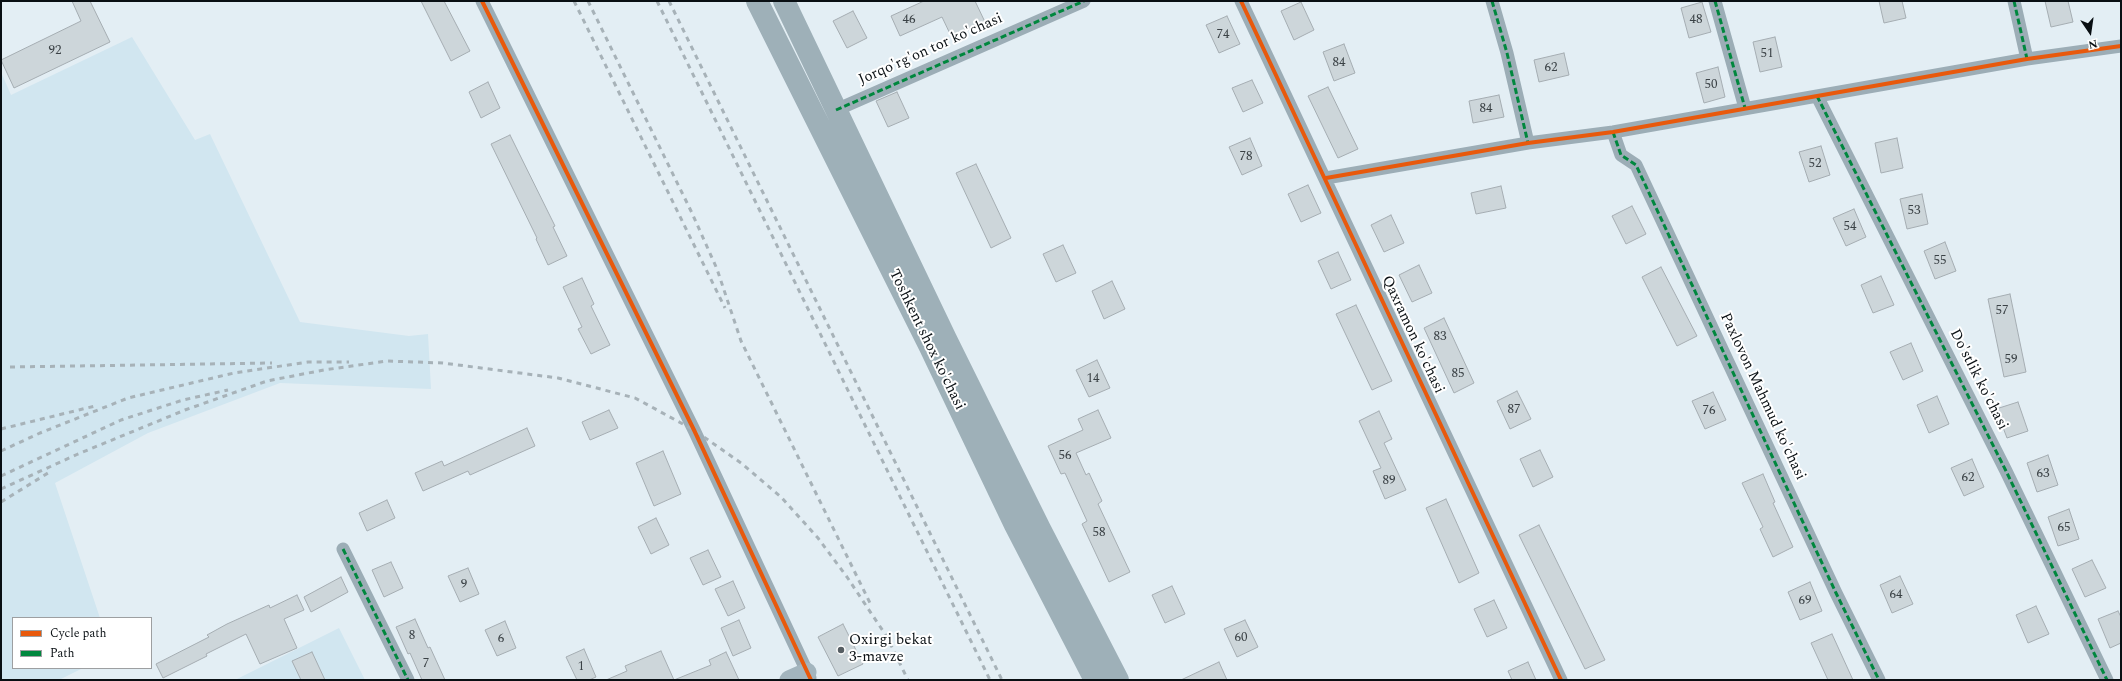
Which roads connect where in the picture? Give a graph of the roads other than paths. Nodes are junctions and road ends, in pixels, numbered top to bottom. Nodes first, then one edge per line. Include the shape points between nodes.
1 (482, 1) edge
2 (757, 1) edge
3 (784, 1) edge
4 (1084, 1) edge
5 (1241, 1) edge
6 (1492, 1) edge
7 (1715, 1) edge
8 (2014, 1) edge
9 (2121, 46) edge
10 (2027, 59) junction
11 (1817, 96) junction
12 (1745, 108) junction
13 (836, 110) junction
14 (1613, 132) junction
15 (1528, 144) junction
16 (1326, 178) junction
17 (938, 343) junction
18 (343, 549) dead end
19 (809, 676) edge
20 (408, 680) edge
21 (789, 680) edge
22 (1095, 680) edge
23 (1118, 680) edge
24 (1561, 680) edge
25 (1879, 680) edge
26 (2107, 680) edge

1 - 19 street via 694,430
2 - 17 highway, Toshkent shox ko'chasi
3 - 13 highway, Toshkent shox ko'chasi
4 - 13 street, Jorqo'rg'on tor ko'chasi
5 - 16 street, Qaxramon ko'chasi
6 - 15 street
7 - 12 street
8 - 10 street
9 - 10 street
10 - 11 street
11 - 12 street
11 - 26 street, Do'stlik ko'chasi via 2006,471
12 - 14 street
13 - 17 highway, Toshkent shox ko'chasi
14 - 15 street
14 - 25 street, Paxlovon Mahmud ko'chasi via 1621,155 1636,165
15 - 16 street
16 - 24 street, Qaxramon ko'chasi
17 - 22 highway, Toshkent shox ko'chasi via 1016,525
17 - 23 highway, Toshkent shox ko'chasi via 1040,529
18 - 20 street
19 - 21 main road

